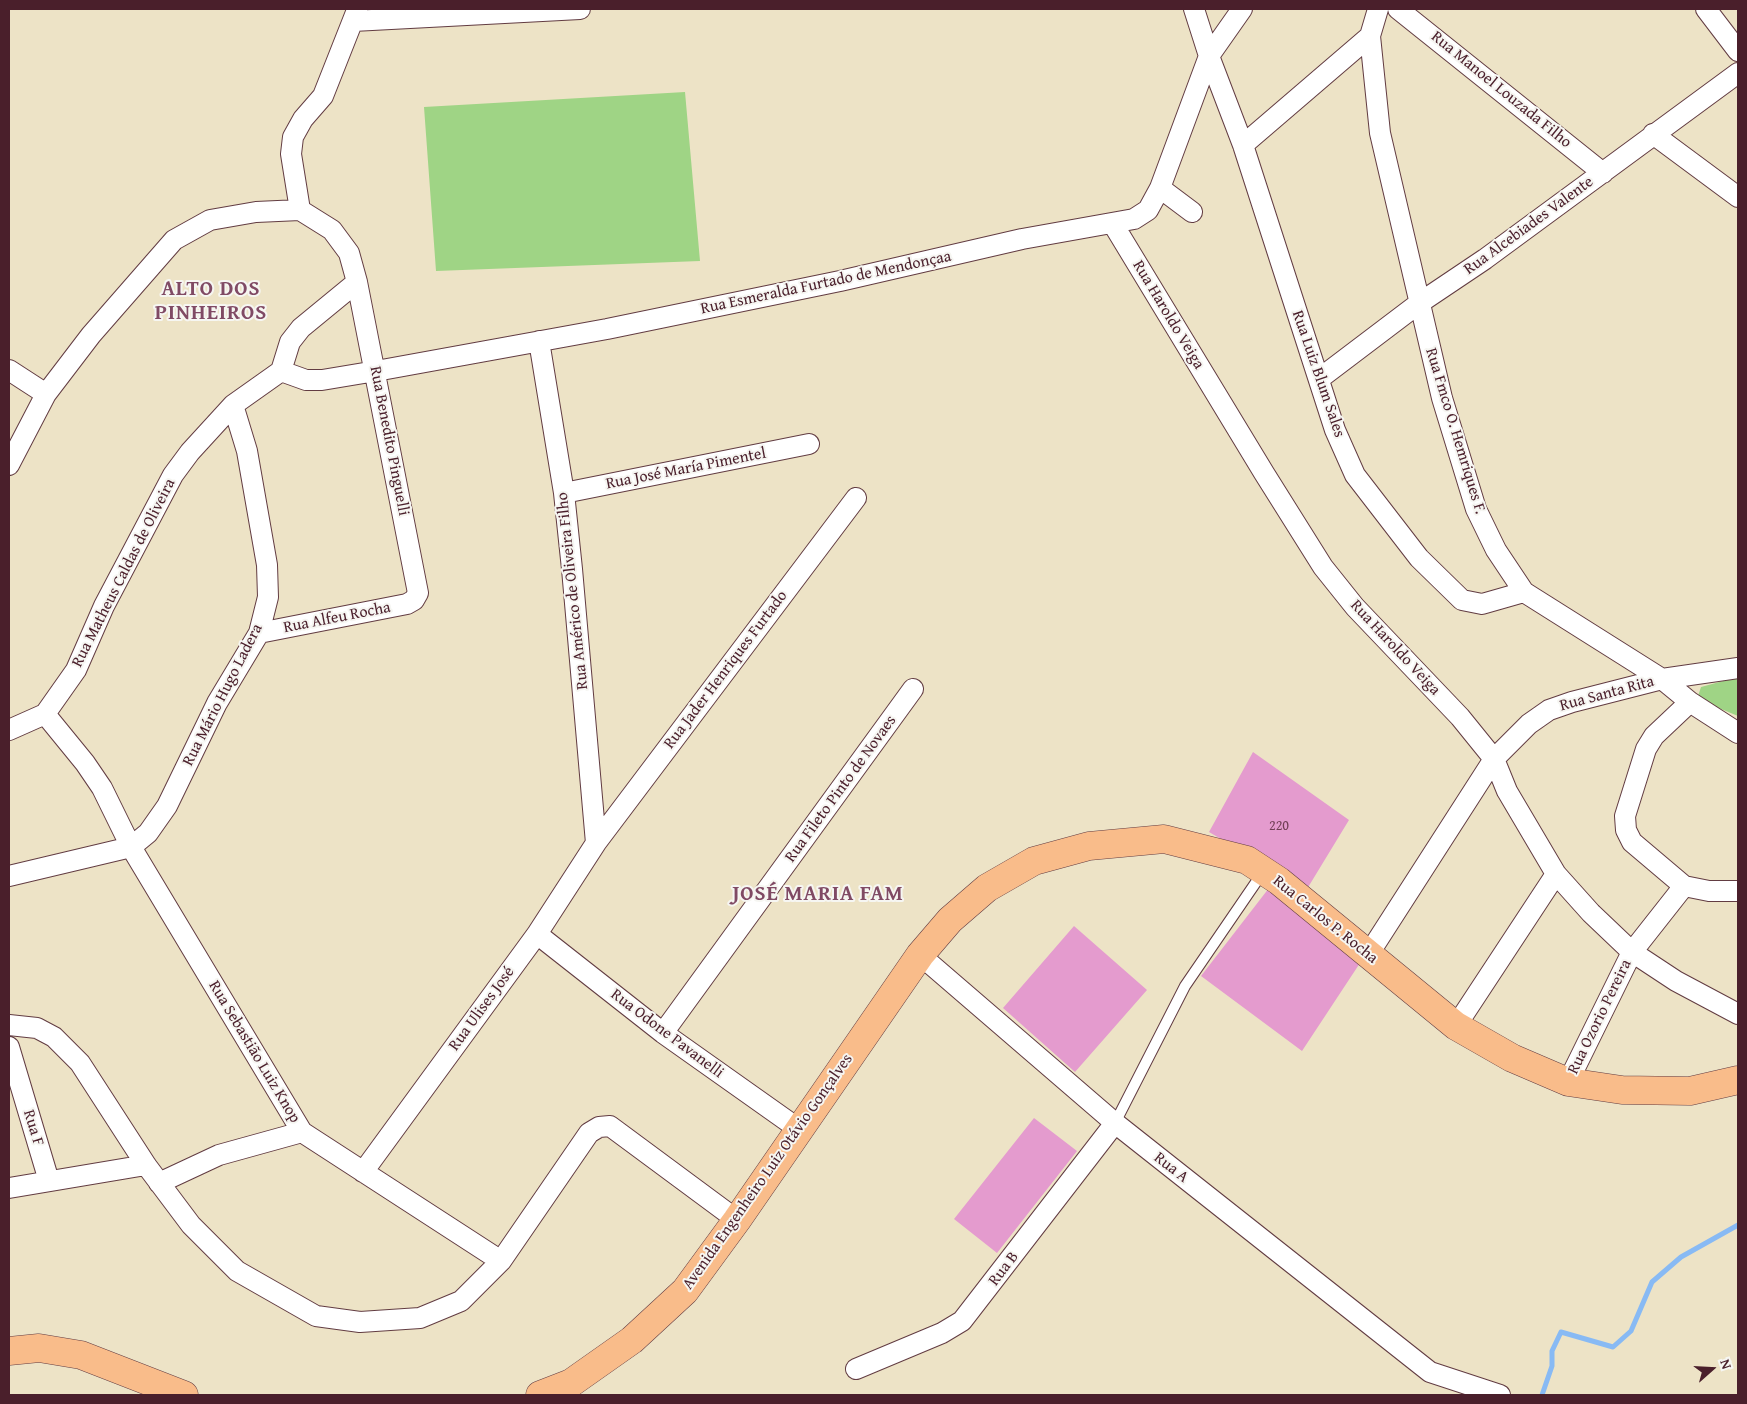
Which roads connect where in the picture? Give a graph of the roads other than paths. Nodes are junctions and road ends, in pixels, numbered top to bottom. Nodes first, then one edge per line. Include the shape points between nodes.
1 (580, 9) edge
2 (1194, 9) edge
3 (1242, 9) edge
4 (1378, 9) edge
5 (1398, 9) edge
6 (1706, 9) edge
7 (355, 15) edge
8 (1370, 36) junction
9 (1738, 51) edge
10 (1209, 56) junction
11 (1738, 73) edge
12 (1653, 134) junction
13 (1243, 145) junction
14 (1603, 173) junction
15 (1160, 188) junction
16 (1738, 197) edge
17 (300, 210) junction
18 (1192, 212) dead end
19 (1113, 224) junction
20 (358, 282) junction
21 (1418, 304) junction
22 (539, 341) junction
23 (9, 370) edge
24 (281, 371) junction
25 (376, 372) junction
26 (1319, 379) junction
27 (46, 394) junction
28 (233, 405) junction
29 (809, 444) dead end
30 (9, 465) edge
31 (564, 493) junction
32 (856, 498) dead end
33 (1524, 592) junction
34 (414, 600) joint
35 (259, 633) junction
36 (1738, 668) edge
37 (1662, 680) junction
38 (913, 689) dead end
39 (1690, 702) junction
40 (45, 714) junction
41 (9, 730) edge
42 (1738, 733) edge
43 (1494, 759) junction
44 (596, 843) junction
45 (131, 847) junction
46 (1264, 871) junction
47 (1556, 874) junction
48 (9, 876) edge
49 (1684, 886) junction
50 (1738, 891) edge
51 (537, 934) junction
52 (1632, 952) junction
53 (920, 954) junction
54 (1368, 955) junction
55 (1738, 1014) edge
56 (9, 1025) edge
57 (1456, 1026) junction
58 (663, 1033) junction
59 (9, 1046) edge
60 (1738, 1080) edge
61 (1568, 1082) junction
62 (1115, 1123) junction
63 (800, 1130) junction
64 (302, 1132) junction
65 (146, 1165) junction
66 (363, 1172) junction
67 (49, 1181) junction
68 (159, 1183) junction
69 (9, 1188) edge
70 (737, 1220) junction
71 (501, 1261) junction
72 (9, 1351) edge
73 (856, 1369) dead end
74 (184, 1395) edge
75 (540, 1395) edge
76 (1500, 1395) edge

1 - 7 street
2 - 10 street, Rua Luiz Blum Sales
3 - 10 street, Rua Esmeralda Furtado de Mendonçaa
4 - 8 street, Rua Fmco O. Hemriques F.
5 - 14 street, Rua Manoel Louzada Filho
6 - 9 street
7 - 17 street via 323,96 293,136 291,154
8 - 13 street
8 - 21 street, Rua Fmco O. Hemriques F. via 1380,133
10 - 13 street, Rua Luiz Blum Sales
10 - 15 street, Rua Esmeralda Furtado de Mendonçaa
11 - 12 street, Rua Alcebiades Valente
12 - 14 street, Rua Alcebiades Valente
12 - 16 street
13 - 26 street, Rua Luiz Blum Sales
14 - 21 street, Rua Alcebiades Valente via 1485,260
15 - 18 street
15 - 19 street, Rua Esmeralda Furtado de Mendonçaa via 1148,210 1134,219
17 - 20 street, Rua Benedito Pinguelli via 332,230 350,252
17 - 27 street via 256,212 210,220 174,240
19 - 22 street, Rua Esmeralda Furtado de Mendonçaa via 1022,239 840,281
19 - 43 street, Rua Haroldo Veiga via 1323,566 1355,607 1460,717
20 - 24 street via 301,328 290,342
20 - 25 street, Rua Benedito Pinguelli
21 - 26 street, Rua Alcebiades Valente
21 - 33 street, Rua Fmco O. Hemriques F. via 1476,509 1496,550
22 - 25 street, Rua Esmeralda Furtado de Mendonçaa
22 - 31 street, Rua Américo de Oliveira Filho
23 - 27 street
24 - 25 street, Rua Esmeralda Furtado de Mendonçaa via 306,380
24 - 28 street, Rua Matheus Caldas de Oliveira
25 - 34 street, Rua Benedito Pinguelli via 418,592
26 - 33 street, Rua Luiz Blum Sales via 1335,430 1355,476 1419,558 1462,600 1482,604
27 - 30 street
28 - 35 street, Rua Mário Hugo Ladera via 247,451 268,565 268,597
28 - 40 street, Rua Matheus Caldas de Oliveira via 173,475 104,606 76,670
29 - 31 street, Rua José María Pimentel
31 - 44 street, Rua Américo de Oliveira Filho
32 - 44 street, Rua Jader Henriques Furtado
33 - 37 street, Rua Fmco O. Hemriques F.
34 - 35 street, Rua Alfeu Rocha
35 - 45 street, Rua Mário Hugo Ladera via 217,703 168,806 148,832
36 - 37 street, Rua Santa Rita
37 - 39 street, Rua Fmco O. Hemriques F.
37 - 43 street, Rua Santa Rita via 1549,710 1529,724
38 - 58 street, Rua Fileto Pinto de Novaes
39 - 42 street, Rua Fmco O. Hemriques F.
39 - 49 street via 1654,736 1646,749 1626,816 1626,830 1632,842
40 - 41 street
40 - 45 street, Rua Sebastião Luiz Knop via 86,763
43 - 47 street, Rua Haroldo Veiga via 1507,792
43 - 54 street, Rua Santa Rita
44 - 51 street, Rua Ulises José
45 - 48 street, Rua Mário Hugo Ladera
45 - 64 street, Rua Sebastião Luiz Knop
46 - 53 main road, Rua Carlos P. Rocha via 1247,860 1164,839 1089,846 1034,861 987,888 950,920
46 - 54 main road, Rua Carlos P. Rocha
46 - 62 lane via 1185,986
47 - 52 street, Rua Haroldo Veiga via 1590,913
47 - 57 street
49 - 50 street via 1710,891
49 - 52 street, Rua Ozorio Pereira
51 - 58 street, Rua Odone Pavanelli
51 - 66 street, Rua Ulises José
52 - 55 street, Rua Haroldo Veiga via 1676,981
52 - 61 street, Rua Ozorio Pereira
53 - 62 street, Rua A
53 - 63 main road, Avenida Engenheiro Luiz Otávio Gonçalves
54 - 57 main road, Rua Carlos P. Rocha
56 - 65 street via 37,1028 54,1037 80,1063
57 - 61 main road, Rua Carlos P. Rocha via 1512,1058
58 - 63 street, Rua Odone Pavanelli
59 - 67 street, Rua F
60 - 61 main road, Rua Carlos P. Rocha via 1690,1091 1622,1090
62 - 73 street, Rua B via 962,1321 942,1333
62 - 76 street, Rua A via 1430,1372
63 - 70 main road, Avenida Engenheiro Luiz Otávio Gonçalves
64 - 66 street, Rua Sebastião Luiz Knop
64 - 68 street via 219,1155
65 - 67 street
65 - 68 street
66 - 71 street, Rua Sebastião Luiz Knop
67 - 69 street
68 - 71 street via 191,1225 237,1271 316,1316 360,1322 420,1318 461,1301
70 - 71 street via 610,1126 599,1127 590,1133
70 - 75 main road, Avenida Engenheiro Luiz Otávio Gonçalves via 685,1291 632,1340 571,1383
72 - 74 main road via 39,1348 81,1355

